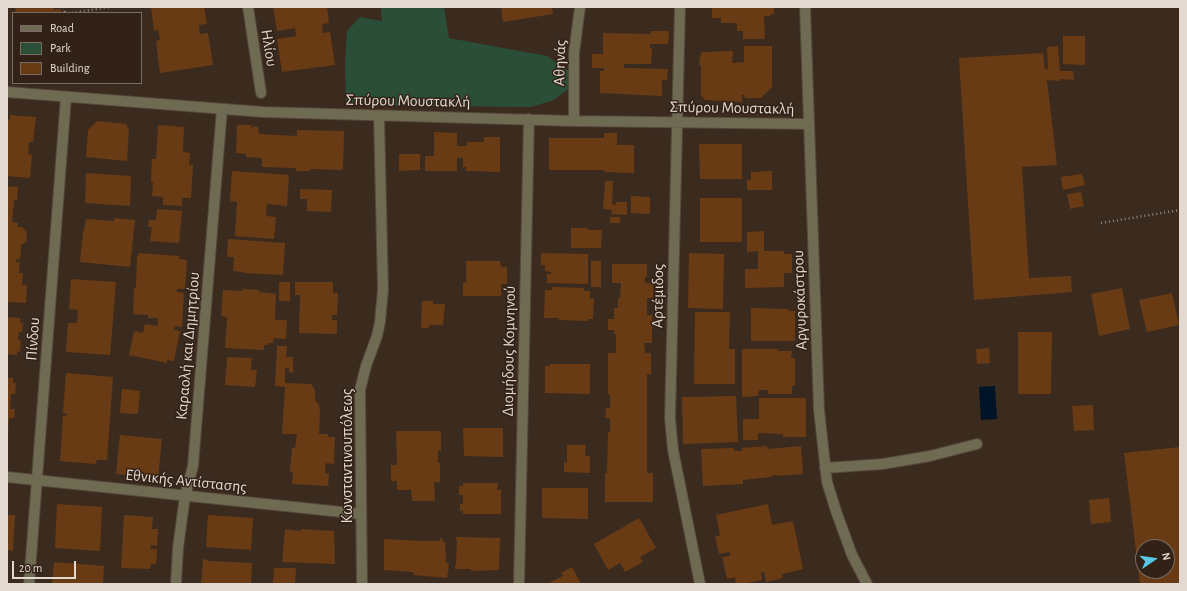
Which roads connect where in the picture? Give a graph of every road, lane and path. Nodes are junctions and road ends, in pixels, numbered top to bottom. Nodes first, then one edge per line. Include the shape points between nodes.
1 (109, 7) edge
2 (248, 7) edge
3 (580, 7) edge
4 (680, 7) edge
5 (806, 7) edge
6 (78, 12) edge
7 (7, 92) edge
8 (261, 93) dead end
9 (66, 97) junction
10 (222, 109) junction
11 (379, 116) junction
12 (529, 119) junction
13 (574, 121) junction
14 (678, 122) junction
15 (809, 124) junction
16 (1180, 210) edge
17 (1101, 223) dead end
18 (977, 444) dead end
19 (826, 468) junction
20 (7, 477) edge
21 (37, 481) junction
22 (185, 496) junction
23 (361, 514) junction
24 (29, 584) edge
25 (176, 584) edge
26 (362, 584) edge
27 (519, 584) edge
28 (700, 584) edge
29 (867, 584) edge

1 - 6 path
2 - 8 street, Ηλίου
3 - 13 street, Αθηνάς via 574,53
4 - 14 street, Αρτέμιδος
5 - 15 street, Αργυροκάστρου
7 - 9 street, Σπύρου Μουστακλή
9 - 10 street, Σπύρου Μουστακλή
9 - 21 street, Πίνδου
10 - 11 street, Σπύρου Μουστακλή
10 - 22 street, Καραολή και Δημητρίου via 193,466
11 - 12 street, Σπύρου Μουστακλή
11 - 23 street, Κωνσταντινουπόλεως via 383,290 377,336 360,390
12 - 13 street, Σπύρου Μουστακλή
12 - 27 street, Διομήδους Κομνηνού
13 - 14 street, Σπύρου Μουστακλή
14 - 15 street, Σπύρου Μουστακλή
14 - 28 street, Αρτέμιδος via 670,418 673,450
15 - 19 street, Αργυροκάστρου via 819,410
16 - 17 path
18 - 19 street via 883,464
19 - 29 street, Αργυροκάστρου via 827,482 836,511 852,555
20 - 21 street, Εθνικής Αντίστασης
21 - 22 street, Εθνικής Αντίστασης
21 - 24 street, Πίνδου
22 - 23 street, Εθνικής Αντίστασης
22 - 25 street, Καραολή και Δημητρίου
23 - 26 street, Κωνσταντινουπόλεως

